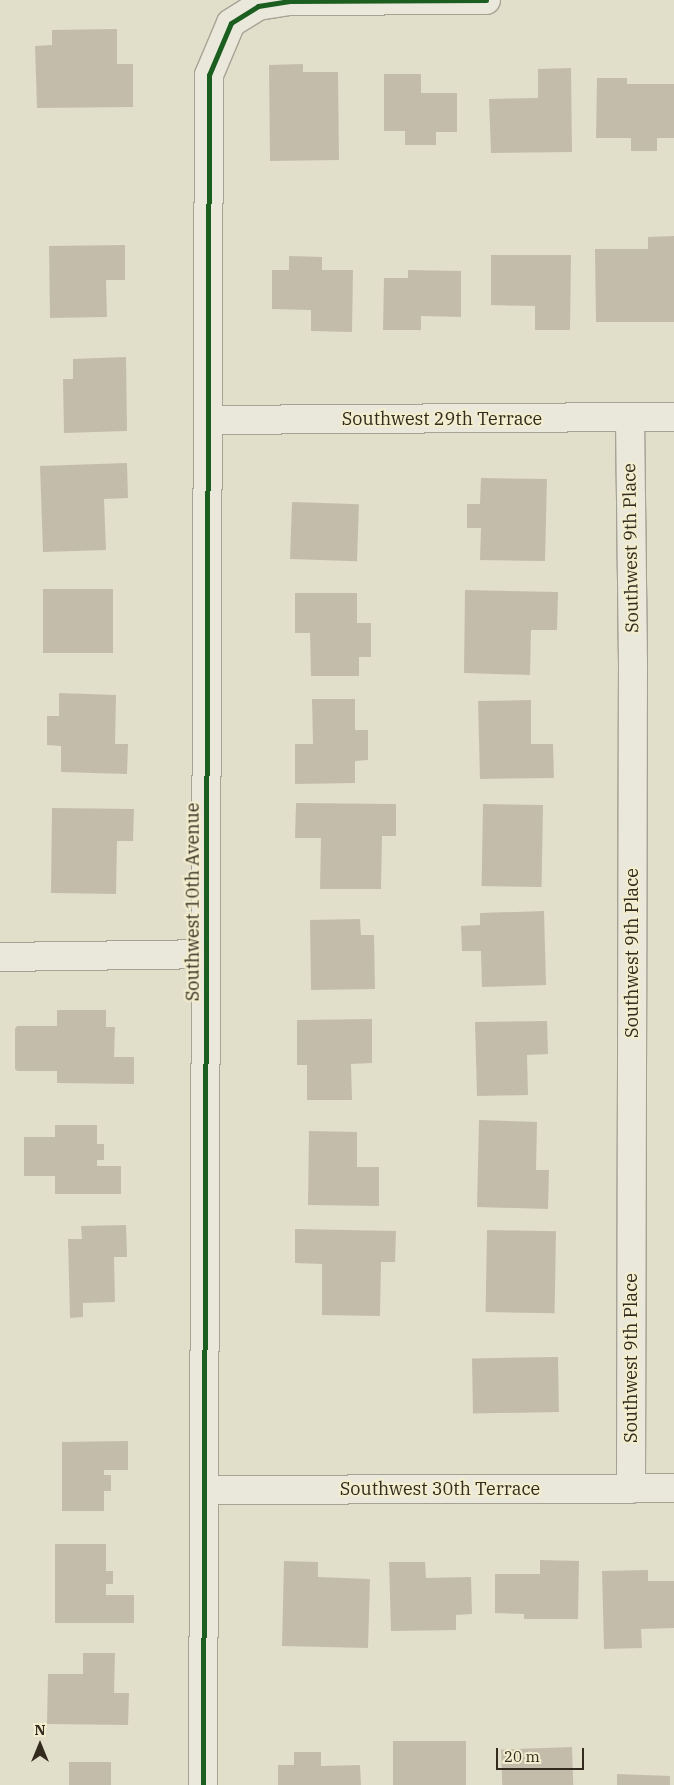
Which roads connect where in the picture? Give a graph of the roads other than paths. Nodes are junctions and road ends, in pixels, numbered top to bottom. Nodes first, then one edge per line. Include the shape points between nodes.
1 (486, 0) edge
2 (630, 417) junction
3 (674, 417) edge
4 (210, 420) junction
5 (206, 954) junction
6 (0, 957) edge
7 (631, 1488) junction
8 (674, 1488) edge
9 (206, 1490) junction
10 (203, 1785) edge

1 - 4 street, Southwest 10th Avenue via 290,1 258,6 231,22 210,75
2 - 3 street, Southwest 29th Terrace
2 - 4 street, Southwest 29th Terrace
2 - 7 street, Southwest 9th Place via 633,664
4 - 5 street, Southwest 10th Avenue
5 - 6 street
5 - 9 street, Southwest 10th Avenue
7 - 8 street, Southwest 30th Terrace
7 - 9 street, Southwest 30th Terrace
9 - 10 street, Southwest 10th Avenue

